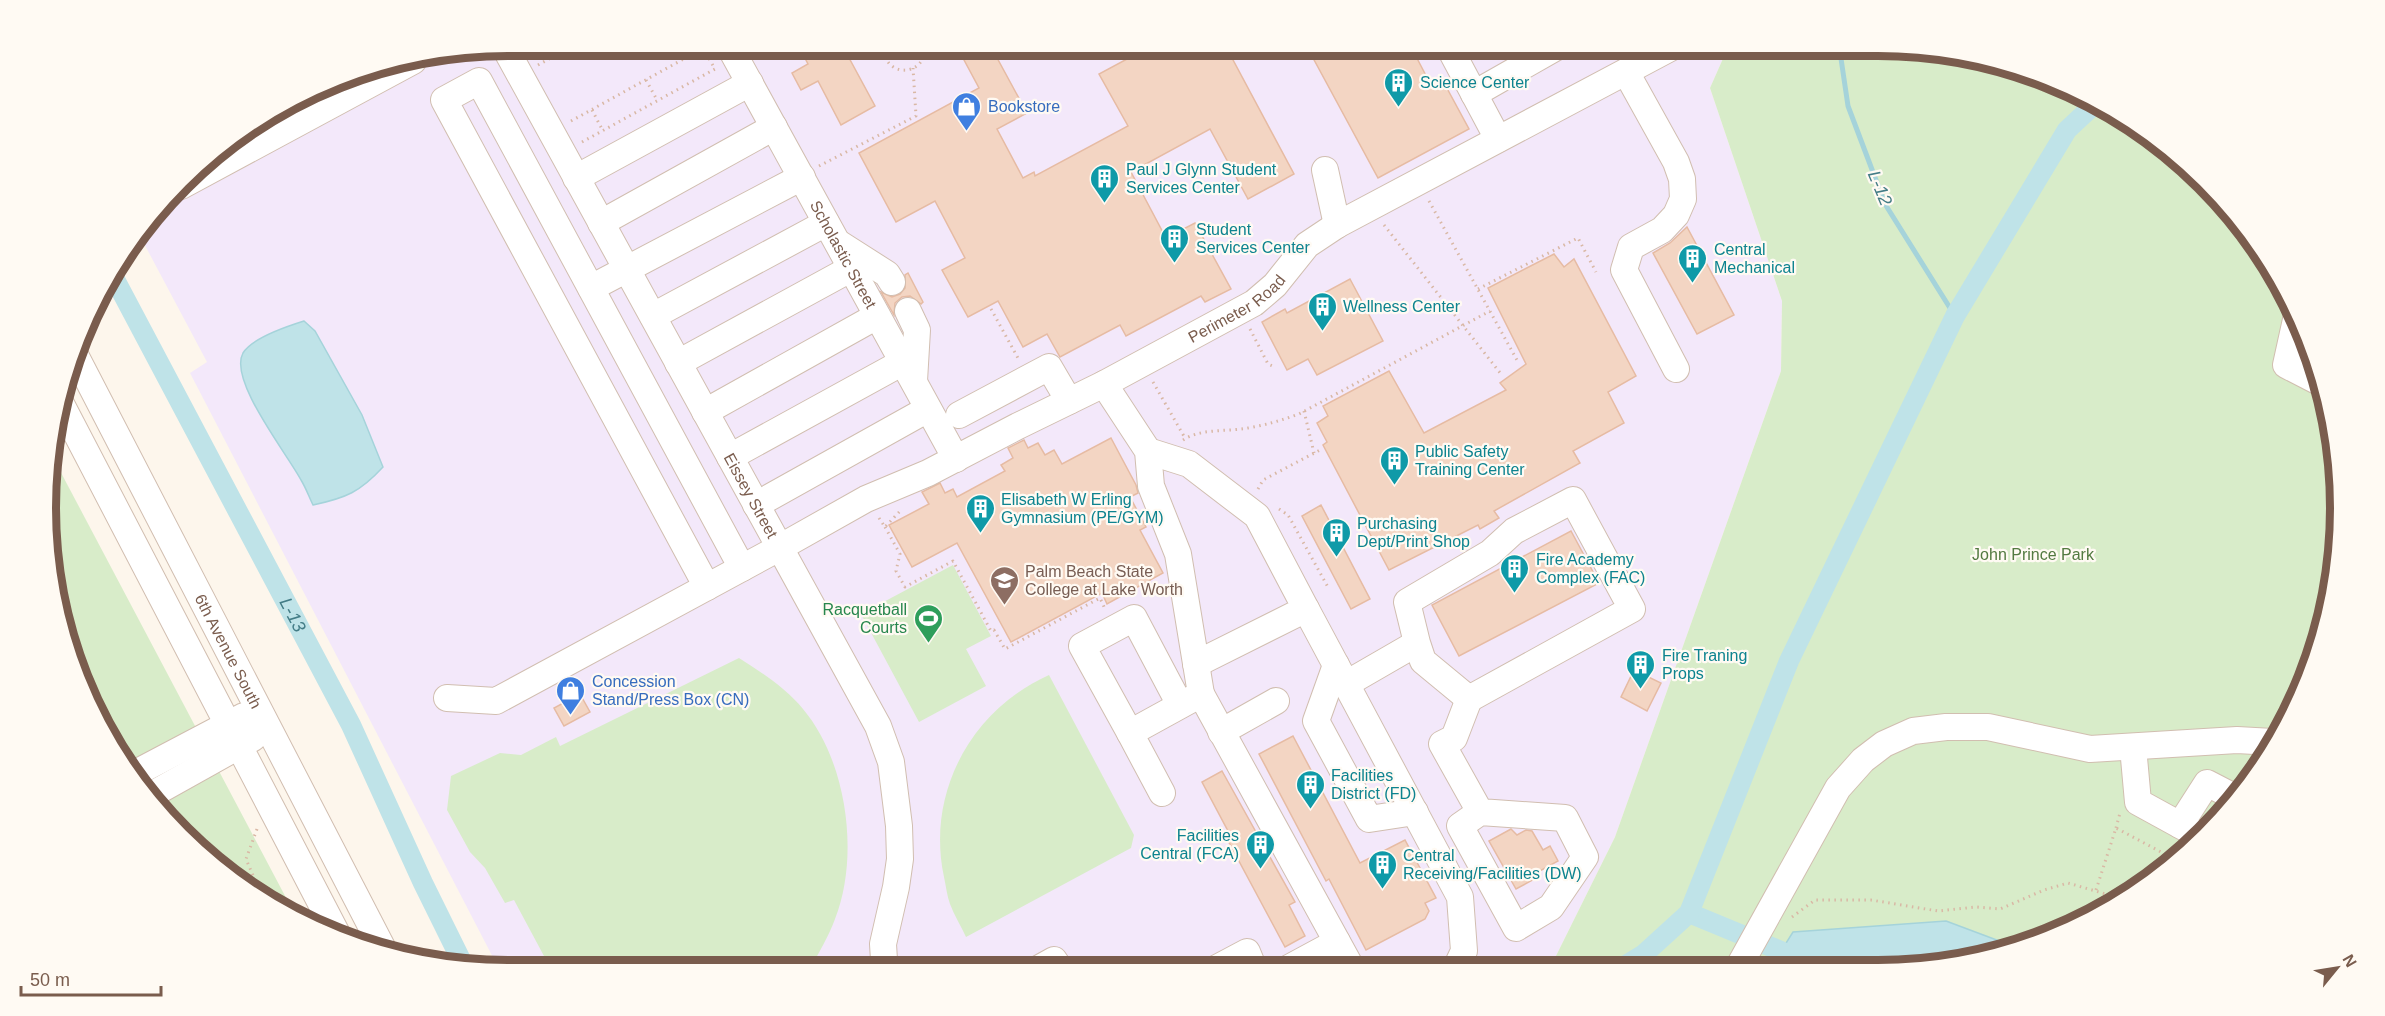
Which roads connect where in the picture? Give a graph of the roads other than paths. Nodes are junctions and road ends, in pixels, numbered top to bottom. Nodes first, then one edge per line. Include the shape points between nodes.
1 (510, 56) edge
2 (727, 56) edge
3 (1454, 56) edge
4 (1541, 56) edge
5 (1656, 56) edge
6 (392, 71) edge
7 (1626, 72) junction
8 (750, 83) junction
9 (1474, 94) junction
10 (774, 127) junction
11 (250, 137) edge
12 (1498, 139) junction
13 (574, 162) junction
14 (1325, 170) dead end
15 (808, 173) junction
16 (532, 180) junction
17 (601, 223) junction
18 (1337, 225) junction
19 (832, 232) junction
20 (852, 268) junction
21 (627, 270) junction
22 (892, 282) dead end
23 (591, 288) junction
24 (908, 311) dead end
25 (652, 316) junction
26 (877, 316) junction
27 (2293, 331) edge
28 (678, 363) junction
29 (80, 364) edge
30 (1676, 369) dead end
31 (908, 372) junction
32 (2310, 377) edge
33 (1104, 384) junction
34 (1069, 400) junction
35 (928, 409) junction
36 (705, 412) junction
37 (66, 413) edge
38 (959, 416) dead end
39 (1154, 453) junction
40 (730, 457) junction
41 (956, 459) junction
42 (756, 505) junction
43 (779, 548) junction
44 (742, 568) junction
45 (707, 587) junction
46 (1306, 609) junction
47 (1417, 644) junction
48 (1196, 664) junction
49 (1341, 675) junction
50 (447, 698) dead end
51 (1469, 699) junction
52 (1191, 700) junction
53 (1276, 701) dead end
54 (264, 719) junction
55 (1221, 732) junction
56 (1130, 733) junction
57 (234, 736) junction
58 (2264, 742) edge
59 (2133, 747) junction
60 (141, 772) edge
61 (156, 791) edge
62 (1162, 793) dead end
63 (2227, 794) edge
64 (1414, 812) junction
65 (1479, 812) junction
66 (2190, 831) edge
67 (332, 925) edge
68 (379, 941) edge
69 (1337, 942) junction
70 (884, 960) edge
71 (1231, 960) edge
72 (1250, 960) edge
73 (1304, 960) edge
74 (1347, 960) edge
75 (1460, 960) edge
76 (1742, 960) edge

1 - 13 street, Eissey Street
2 - 8 street, Scholastic Street
3 - 9 street
4 - 9 street
5 - 7 street, Perimeter Road
6 - 11 street
7 - 12 street, Perimeter Road
7 - 30 street via 1682,179 1683,199 1676,215 1662,230 1631,247 1624,270
8 - 10 street, Scholastic Street
8 - 13 street
9 - 12 street
10 - 15 street, Scholastic Street
10 - 17 street
12 - 18 street, Perimeter Road
13 - 16 street
13 - 17 street, Eissey Street
14 - 18 street
15 - 19 street, Scholastic Street
15 - 21 street
16 - 23 street
16 - 45 street via 478,81 444,100
17 - 21 street, Eissey Street
18 - 33 street, Perimeter Road via 1307,245 1275,285 1254,303
19 - 20 street, Scholastic Street
19 - 22 street
19 - 25 street
20 - 26 street, Scholastic Street
20 - 28 street
21 - 23 street
21 - 25 street, Eissey Street
23 - 44 street
24 - 31 street via 917,330
25 - 28 street, Eissey Street
26 - 31 street, Scholastic Street
26 - 36 street
27 - 32 street via 2286,365
28 - 36 street, Eissey Street
29 - 54 street, 6th Avenue South
31 - 35 street, Scholastic Street
31 - 40 street
33 - 34 street, Perimeter Road
33 - 39 street
34 - 38 street via 1049,367
34 - 41 street, Perimeter Road
35 - 41 street, Scholastic Street
35 - 42 street
36 - 40 street, Eissey Street
37 - 57 street, 6th Avenue South
39 - 46 street via 1189,464 1257,516
39 - 48 street via 1151,486 1178,554
40 - 42 street, Eissey Street
41 - 43 street, Perimeter Road via 866,499
42 - 43 street, Eissey Street
43 - 44 street, Perimeter Road
43 - 70 street, Eissey Street via 878,726 891,762 900,859 883,944
44 - 45 street, Perimeter Road
45 - 50 street, Perimeter Road via 496,701
46 - 48 street
46 - 49 street
47 - 49 street
47 - 51 street via 1423,661
47 - 51 street via 1407,602 1490,553 1514,531 1573,500 1632,609
48 - 52 street
49 - 64 street
49 - 64 street via 1316,721 1369,819
51 - 65 street via 1454,738 1442,744
52 - 55 street
52 - 56 street
52 - 56 street via 1134,618 1114,628 1082,646
53 - 55 street
54 - 57 street
54 - 68 street, 6th Avenue South
55 - 69 street
56 - 62 street
57 - 60 street
57 - 61 street
57 - 67 street, 6th Avenue South
58 - 59 street
59 - 66 street via 2138,802
59 - 76 street via 2090,749 1988,727 1913,730 1884,744 1838,788
63 - 66 street via 2207,783
64 - 75 street via 1460,897 1464,951
65 - 65 street via 1565,818 1586,857 1551,907 1516,928 1461,826
69 - 73 street
69 - 74 street
71 - 72 street via 1246,952

